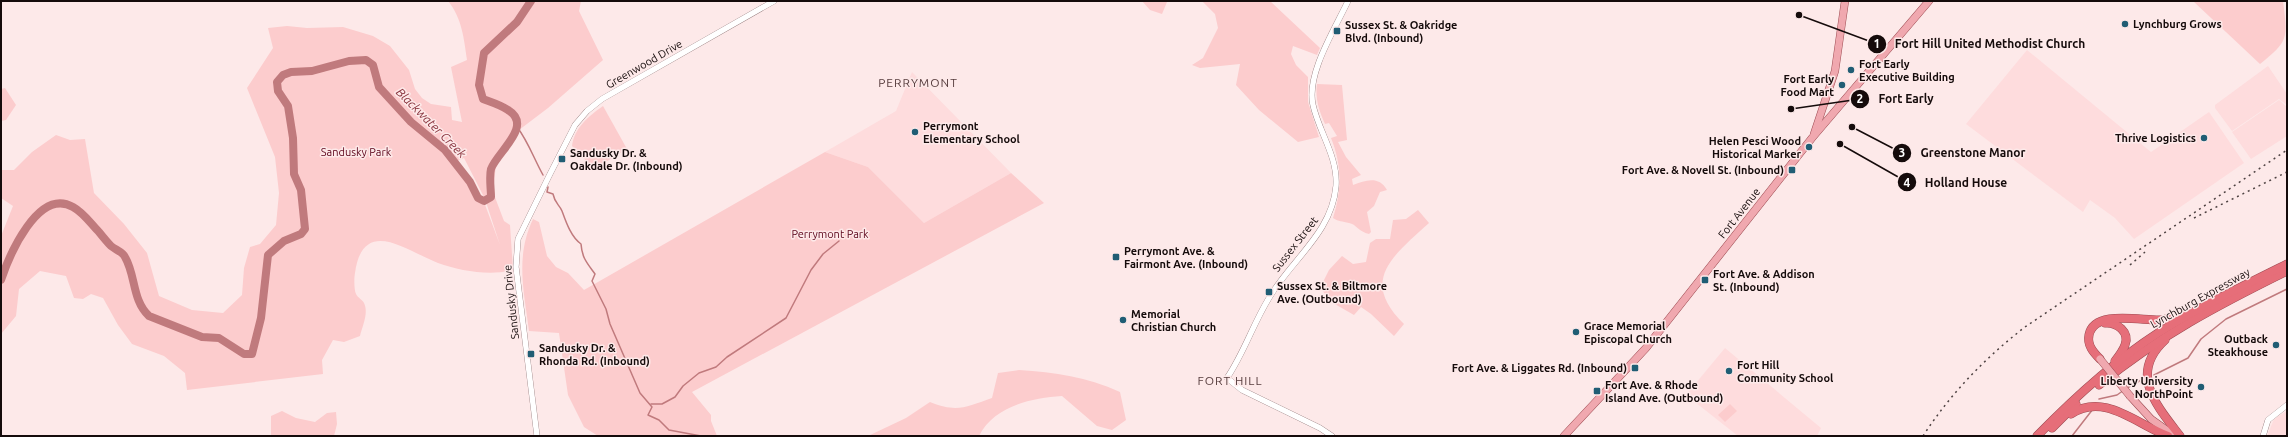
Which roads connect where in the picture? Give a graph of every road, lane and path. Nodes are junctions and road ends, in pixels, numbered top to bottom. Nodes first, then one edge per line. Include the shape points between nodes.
1 (774, 1) edge
2 (1348, 1) edge
3 (1845, 1) edge
4 (1929, 1) edge
5 (1812, 138) junction
6 (550, 172) joint
7 (2287, 264) edge
8 (2287, 271) edge
9 (2195, 311) junction
10 (2189, 321) junction
11 (2100, 359) junction
12 (2110, 368) junction
13 (2287, 405) edge
14 (2056, 425) junction
15 (536, 436) edge
16 (1332, 436) edge
17 (1564, 436) edge
18 (2037, 436) edge
19 (2044, 436) edge
20 (2168, 436) edge
21 (2175, 436) edge
22 (2180, 436) edge
23 (2263, 436) edge

1 - 6 street, Greenwood Drive via 587,110 575,125
2 - 16 street, Sussex Street via 1316,69 1312,89 1313,104 1332,156 1335,174 1332,209 1322,229 1284,274 1236,365 1226,378 1242,390
3 - 5 main road via 1835,71
4 - 5 main road, Fort Avenue
5 - 17 main road, Fort Avenue via 1646,348
6 - 15 street, Sandusky Drive via 526,219 518,239 516,253
7 - 9 highway, Lynchburg Expressway
8 - 10 highway, Lynchburg Expressway
9 - 11 highway via 2162,320 2111,318 2097,322 2088,339 2091,349
9 - 12 highway, Lynchburg Expressway via 2158,333
10 - 14 highway, Lynchburg Expressway via 2108,377
10 - 22 highway via 2159,346 2151,358 2148,372 2151,395
11 - 12 highway via 2093,342 2095,332 2103,324 2117,325 2123,330 2126,341 2123,350
11 - 21 main road, bridge via 2151,419
12 - 18 highway, Lynchburg Expressway
13 - 23 street via 2268,420
14 - 19 highway, Lynchburg Expressway
14 - 20 highway via 2082,408 2099,405 2116,410

